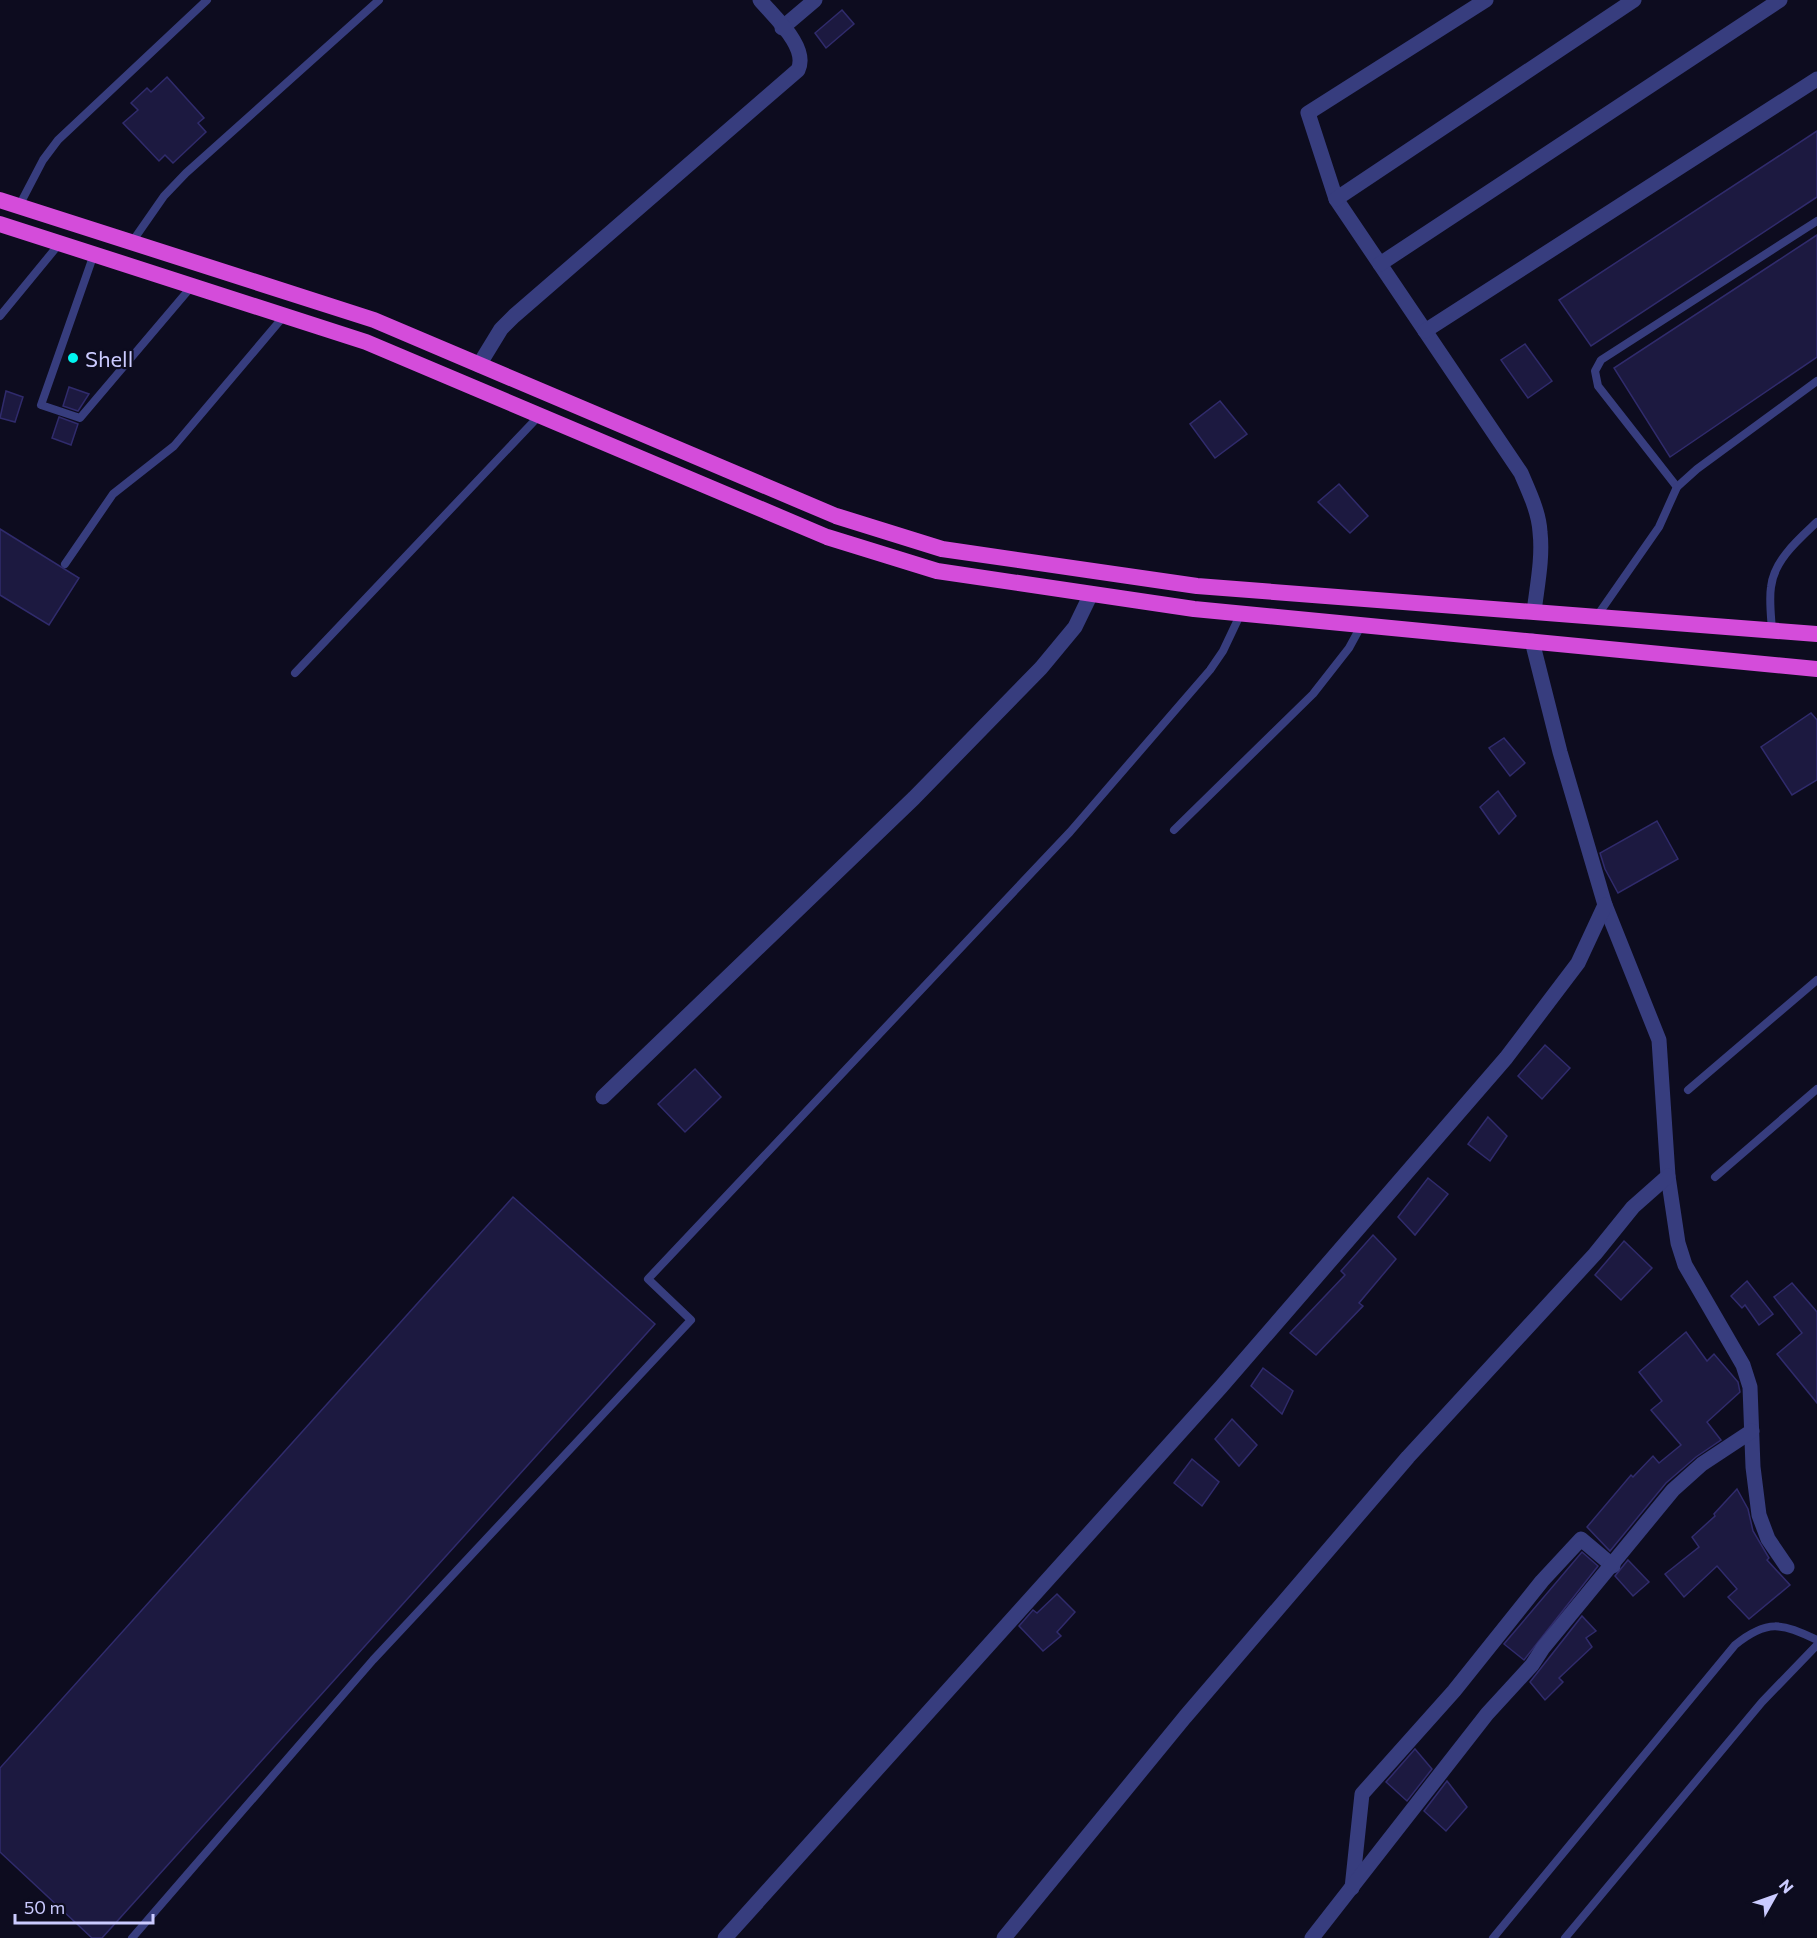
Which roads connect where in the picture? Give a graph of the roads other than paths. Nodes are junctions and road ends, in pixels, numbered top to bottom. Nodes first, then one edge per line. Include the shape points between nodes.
1 (207, 0) edge
2 (380, 0) edge
3 (760, 0) edge
4 (815, 0) edge
5 (1486, 0) edge
6 (1634, 0) edge
7 (1780, 0) edge
8 (782, 28) junction
9 (1817, 79) edge
10 (1336, 199) junction
11 (0, 200) edge
12 (19, 206) junction
13 (1817, 221) edge
14 (0, 224) edge
15 (132, 242) junction
16 (60, 243) junction
17 (94, 254) junction
18 (1380, 264) junction
19 (192, 286) junction
20 (0, 316) edge
21 (284, 316) junction
22 (1425, 331) junction
23 (479, 365) junction
24 (1817, 381) edge
25 (539, 416) junction
26 (1677, 487) junction
27 (1817, 522) edge
28 (65, 564) dead end
29 (1091, 594) junction
30 (1533, 612) junction
31 (1241, 613) junction
32 (1597, 617) junction
33 (1362, 625) junction
34 (1772, 631) junction
35 (1817, 634) edge
36 (1532, 641) junction
37 (1817, 669) edge
38 (295, 673) dead end
39 (1174, 830) dead end
40 (1605, 905) junction
41 (1817, 980) edge
42 (1817, 1089) edge
43 (1688, 1090) dead end
44 (603, 1097) dead end
45 (1668, 1176) junction
46 (1715, 1177) dead end
47 (1752, 1431) junction
48 (1613, 1566) junction
49 (1786, 1567) dead end
50 (1817, 1640) edge
51 (1817, 1645) edge
52 (1352, 1888) junction
53 (132, 1938) edge
54 (725, 1938) edge
55 (1004, 1938) edge
56 (1312, 1938) edge
57 (1493, 1938) edge
58 (1565, 1938) edge

1 - 12 lane via 58,140
2 - 15 lane via 186,173 164,196
3 - 8 street
4 - 8 street
5 - 10 street via 1308,113
6 - 10 street
7 - 18 street
8 - 23 street via 801,55 798,70 514,316 501,329
9 - 22 street
10 - 18 street
11 - 12 highway
12 - 15 highway
13 - 26 lane via 1601,360 1595,371 1598,386
14 - 16 highway
15 - 23 highway via 374,320
16 - 17 highway
16 - 20 lane
17 - 19 highway
17 - 19 lane via 41,405 80,418
18 - 22 street
19 - 21 highway
21 - 25 highway via 366,342
21 - 28 lane via 174,446 113,494
22 - 30 street via 1521,473 1536,510 1541,555
23 - 30 highway via 836,516 942,549 1197,586
24 - 26 lane
25 - 29 highway via 827,537 937,571
25 - 38 lane
26 - 32 lane via 1659,527
27 - 34 lane via 1777,566 1771,586
29 - 31 highway
29 - 44 street via 1075,627 1041,668 914,798
30 - 32 highway
31 - 33 highway
31 - 53 lane via 1210,670 1070,832 648,1279 691,1320 373,1660
32 - 34 highway
33 - 36 highway
33 - 39 lane via 1313,694
34 - 35 highway
36 - 37 highway
36 - 40 street
40 - 45 street via 1659,1040
40 - 54 street via 1578,963 1506,1058 1221,1387
41 - 43 lane
42 - 46 lane
45 - 47 street via 1685,1265 1743,1365 1750,1387
45 - 55 street via 1633,1208 1408,1457 1185,1717
47 - 48 street via 1685,1478
47 - 49 street via 1759,1515 1768,1539
48 - 52 street via 1487,1714
48 - 52 street via 1581,1539 1542,1581 1454,1692 1362,1794
50 - 57 lane via 1794,1629 1771,1625 1750,1633 1736,1645
51 - 58 lane via 1762,1702
52 - 56 street

